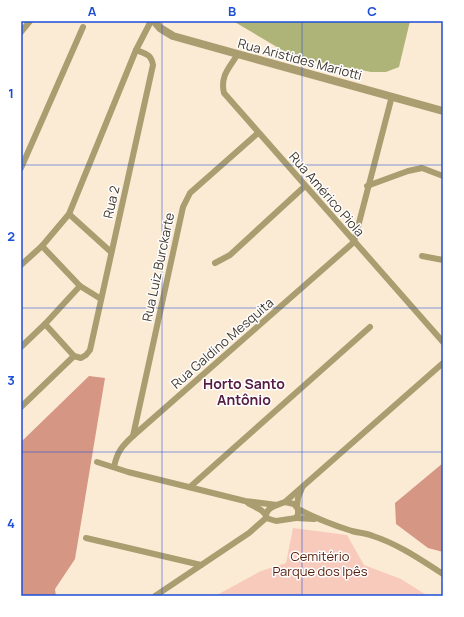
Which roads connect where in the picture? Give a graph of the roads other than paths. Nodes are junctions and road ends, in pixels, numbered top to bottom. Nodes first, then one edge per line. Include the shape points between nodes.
1 (30, 21) edge
2 (151, 21) edge
3 (154, 21) edge
4 (83, 27) dead end
5 (21, 32) edge
6 (136, 50) junction
7 (238, 54) junction
8 (392, 96) junction
9 (443, 111) edge
10 (258, 133) junction
11 (21, 168) edge
12 (443, 176) edge
13 (305, 186) junction
14 (367, 186) junction
15 (69, 214) junction
16 (354, 242) junction
17 (42, 246) junction
18 (111, 252) junction
19 (422, 256) dead end
20 (443, 260) edge
21 (215, 263) dead end
22 (21, 265) edge
23 (80, 286) junction
24 (101, 299) junction
25 (45, 324) junction
26 (370, 327) dead end
27 (443, 342) edge
28 (21, 347) edge
29 (74, 356) junction
30 (443, 364) edge
31 (21, 407) edge
32 (133, 436) junction
33 (97, 462) dead end
34 (114, 467) junction
35 (190, 487) junction
36 (302, 488) junction
37 (245, 501) junction
38 (285, 502) junction
39 (277, 505) junction
40 (297, 508) junction
41 (266, 517) junction
42 (296, 518) junction
43 (318, 519) junction
44 (86, 538) dead end
45 (201, 565) junction
46 (443, 574) edge
47 (155, 596) edge

1 - 5 street
2 - 6 street
3 - 7 street, Rua Aristides Mariotti via 173,36
4 - 11 street
6 - 15 street
6 - 18 street, Rua 2 via 152,58 153,65
7 - 8 street, Rua Aristides Mariotti
7 - 10 street, Rua Américo Piola via 222,80 224,93
8 - 9 street, Rua Aristides Mariotti
8 - 14 street
10 - 13 street, Rua Américo Piola
10 - 32 street, Rua Luiz Burckarte via 185,200
12 - 14 street via 422,168
13 - 16 street, Rua Américo Piola
13 - 21 street via 230,255
14 - 16 street
15 - 17 street
15 - 18 street
16 - 27 street, Rua Américo Piola
16 - 32 street, Rua Galdino Mesquita
17 - 22 street
17 - 23 street
18 - 24 street, Rua 2
19 - 20 street
23 - 24 street
23 - 25 street
24 - 29 street, Rua 2 via 90,350 81,358
25 - 28 street
25 - 29 street
26 - 35 street
29 - 31 street
30 - 36 street
32 - 34 street, Rua Galdino Mesquita via 119,451
33 - 34 street
34 - 35 street
35 - 37 street
36 - 38 street
36 - 40 street
37 - 39 street
37 - 41 street via 261,510
38 - 39 street
38 - 40 street via 294,504
39 - 41 street via 268,510
40 - 42 street
40 - 43 street
41 - 42 street via 276,521
41 - 45 street via 249,533
42 - 43 street
43 - 46 street via 390,543
44 - 45 street
45 - 47 street

